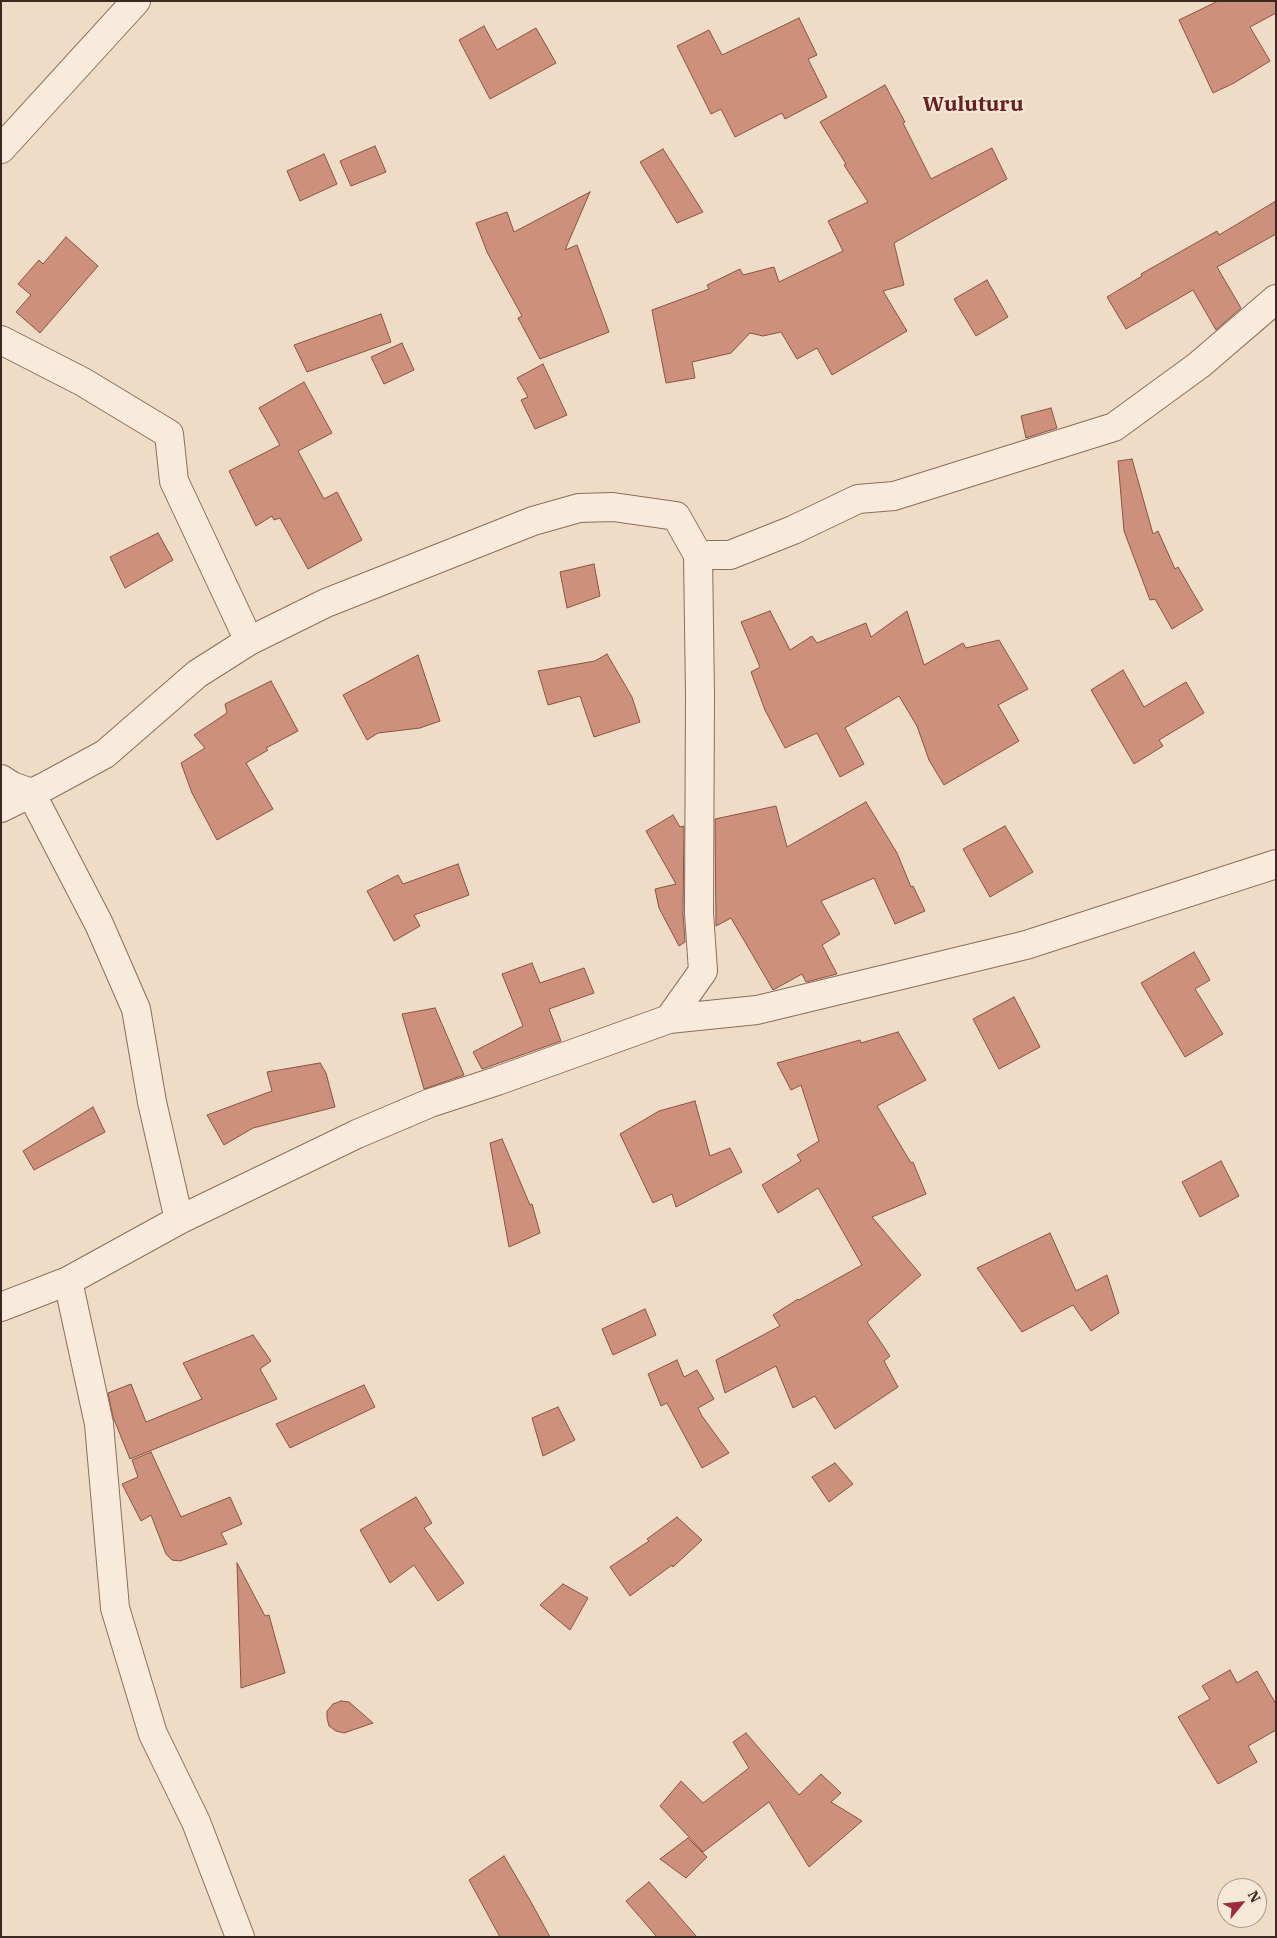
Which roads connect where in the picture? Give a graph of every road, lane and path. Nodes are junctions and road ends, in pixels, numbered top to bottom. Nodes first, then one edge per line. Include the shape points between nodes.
1 (136, 1) edge
2 (1, 149) edge
3 (1276, 299) edge
4 (1, 340) edge
5 (698, 555) junction
6 (249, 641) junction
7 (1, 779) edge
8 (32, 793) junction
9 (1, 808) edge
10 (1276, 864) edge
11 (669, 1019) junction
12 (179, 1220) junction
13 (68, 1281) junction
14 (1, 1307) edge
15 (240, 1937) edge

1 - 2 street
3 - 5 street via 1199,365 1114,427 894,496 858,499 730,555
4 - 6 street via 83,382 169,434 174,481
5 - 6 street via 676,516 613,507 579,508 533,521 326,603
5 - 11 street via 699,913 703,972
6 - 8 street via 197,674 105,754
7 - 8 street
8 - 9 street
8 - 12 street via 99,924 136,1009 152,1102
10 - 11 street via 1026,945 757,1010
11 - 12 street via 430,1103 357,1134
12 - 13 street
13 - 14 street
13 - 15 street via 99,1424 115,1608 153,1734 196,1822

